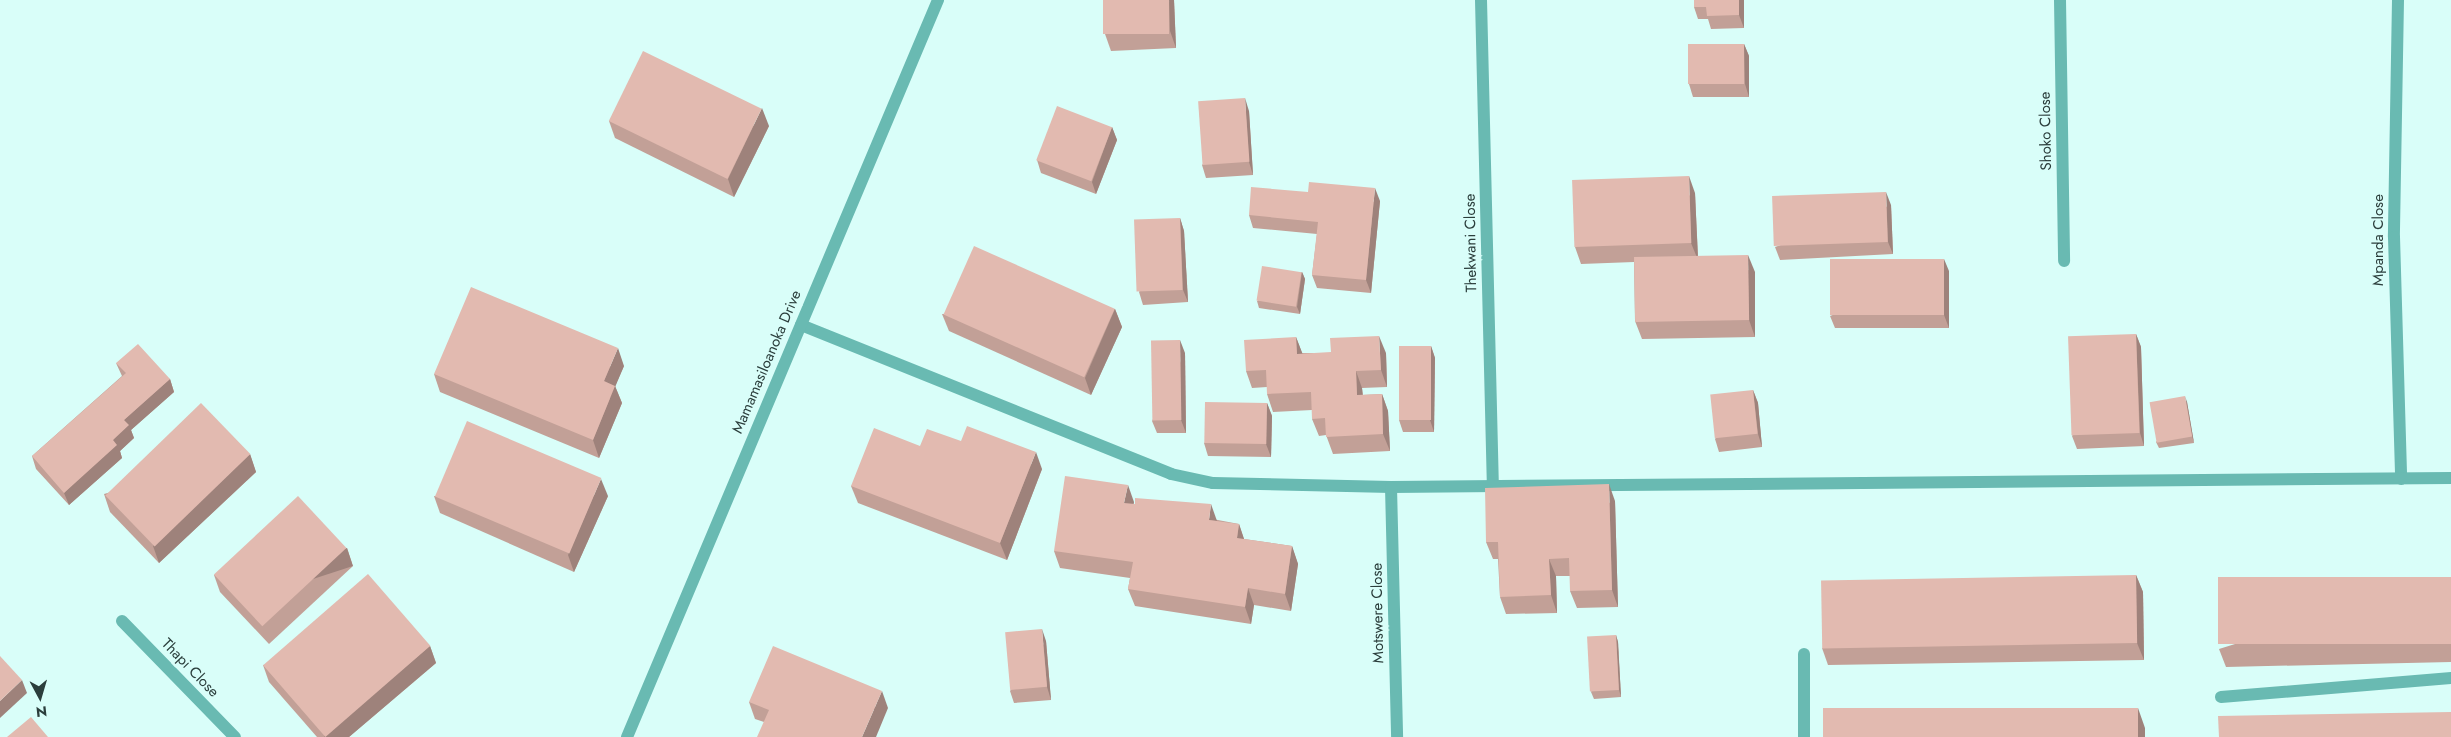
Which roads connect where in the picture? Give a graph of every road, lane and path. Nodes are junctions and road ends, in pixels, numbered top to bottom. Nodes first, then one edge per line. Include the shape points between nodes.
1 (938, 0) edge
2 (1481, 0) edge
3 (2060, 0) edge
4 (2398, 0) edge
5 (2064, 261) dead end
6 (801, 325) junction
7 (2451, 478) edge
8 (2401, 479) junction
9 (1493, 485) junction
10 (1391, 487) junction
11 (122, 621) dead end
12 (1804, 654) dead end
13 (2451, 678) edge
14 (2221, 697) dead end
15 (235, 737) edge
16 (626, 737) edge
17 (1398, 737) edge
18 (1804, 737) edge

1 - 6 street, Mamamasiloanoka Drive
2 - 9 street, Thekwani Close
3 - 5 street, Shoko Close
4 - 8 street, Mpanda Close via 2394,237
6 - 10 street via 1190,480
6 - 16 street, Mamamasiloanoka Drive
7 - 8 street
8 - 9 street
9 - 10 street
10 - 17 street, Motswere Close
11 - 15 street, Thapi Close
12 - 18 street
13 - 14 street

